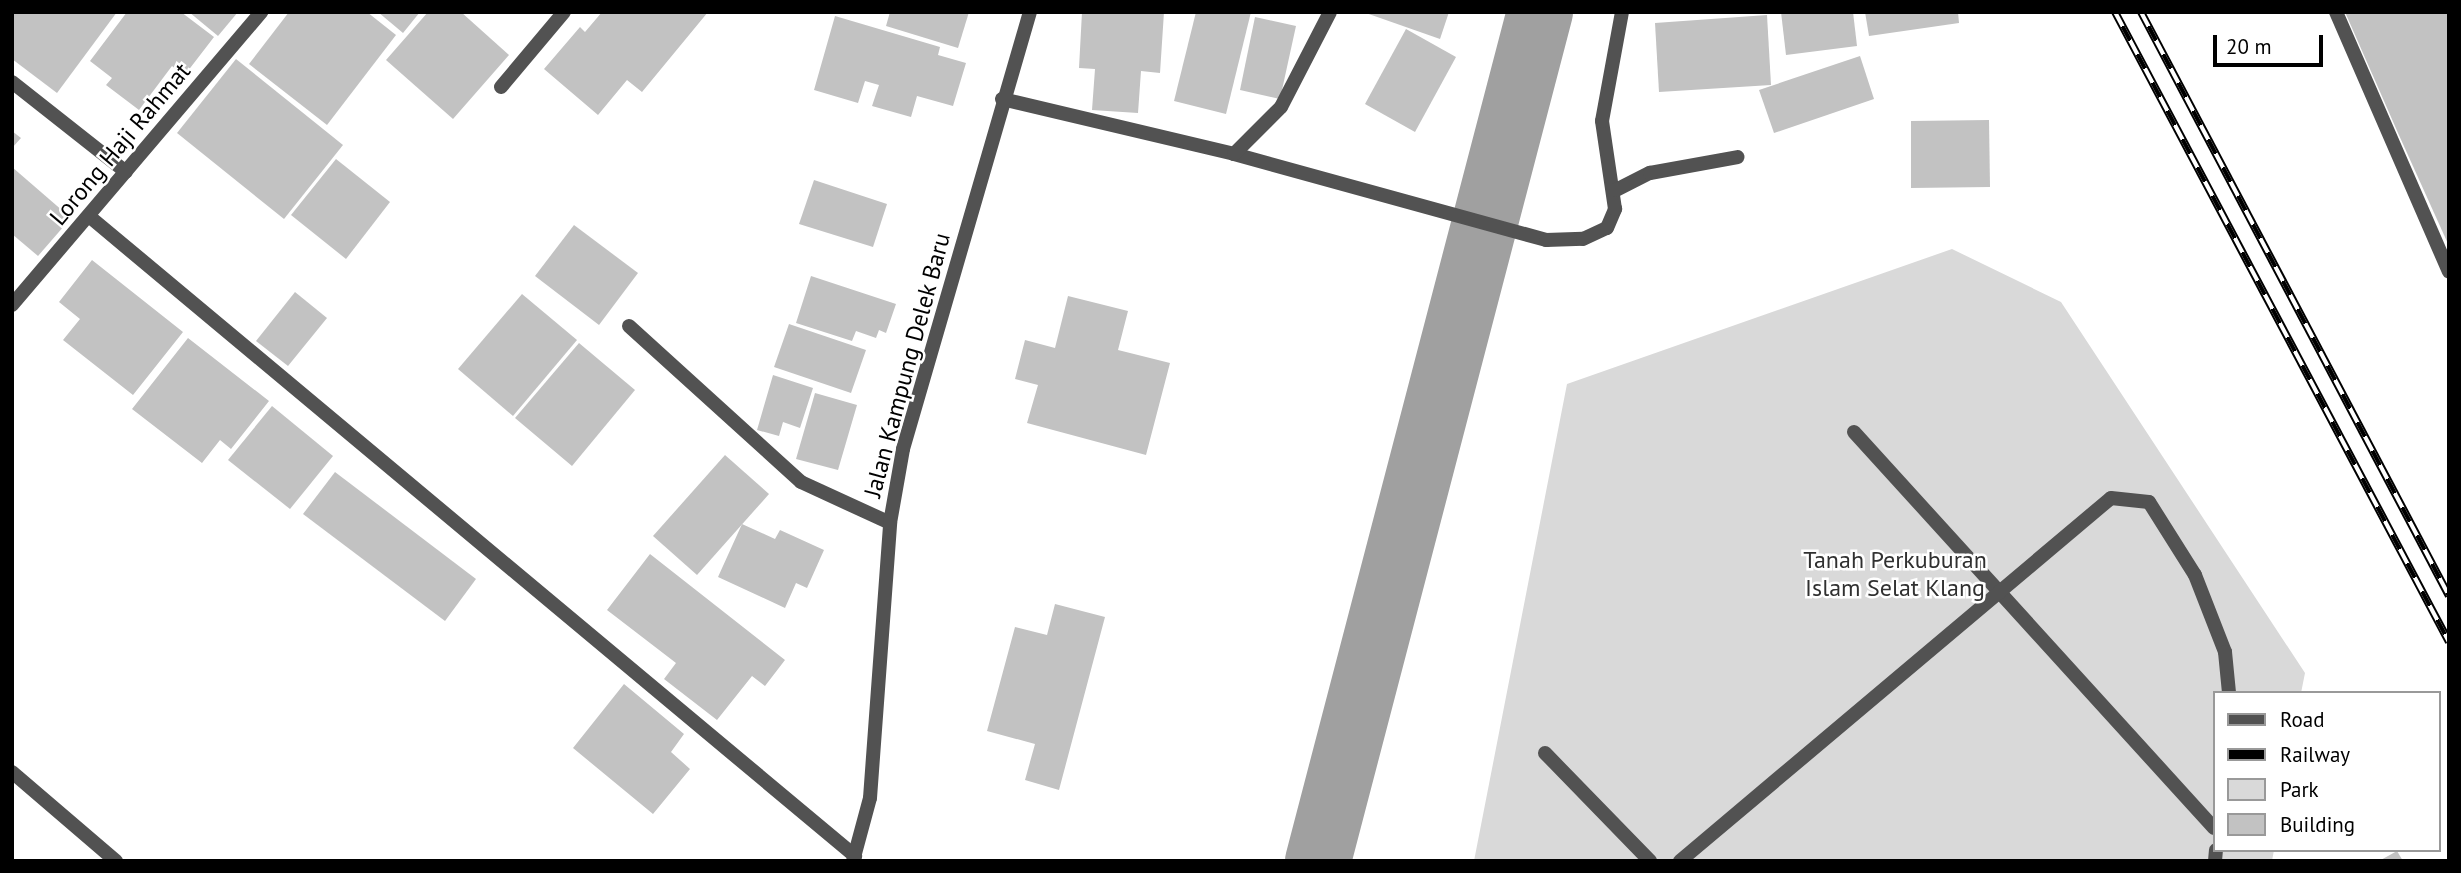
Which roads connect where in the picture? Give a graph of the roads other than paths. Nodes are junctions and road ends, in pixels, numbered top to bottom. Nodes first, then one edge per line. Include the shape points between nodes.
1 (261, 12) edge
2 (564, 12) edge
3 (1030, 12) edge
4 (1330, 12) edge
5 (1622, 12) edge
6 (2336, 12) edge
7 (12, 82) edge
8 (502, 87) dead end
9 (1002, 99) junction
10 (1234, 154) junction
11 (1738, 157) dead end
12 (126, 172) junction
13 (1616, 190) junction
14 (90, 217) junction
15 (2449, 272) edge
16 (12, 305) edge
17 (629, 326) dead end
18 (1854, 432) dead end
19 (890, 523) junction
20 (1999, 592) junction
21 (2229, 691) edge
22 (1545, 753) dead end
23 (12, 772) edge
24 (2212, 826) edge
25 (854, 858) edge
26 (116, 861) edge
27 (1650, 861) edge
28 (1680, 861) edge

1 - 12 street, Lorong Haji Rahmat
2 - 8 street
3 - 9 street, Jalan Kampung Delek Baru
4 - 10 street via 1282,107
5 - 13 street via 1602,121
6 - 15 street
7 - 12 street
9 - 10 street
9 - 19 street, Jalan Kampung Delek Baru via 904,449
10 - 13 street via 1546,240 1583,239 1606,228
11 - 13 street via 1650,173
12 - 14 street, Lorong Haji Rahmat
14 - 16 street, Lorong Haji Rahmat
14 - 25 street
17 - 19 street via 801,481
18 - 20 street
19 - 25 street, Jalan Kampung Delek Baru via 870,798
20 - 21 street via 2112,498 2149,502 2195,575 2225,652
20 - 24 street
20 - 28 street
22 - 27 street
23 - 26 street

